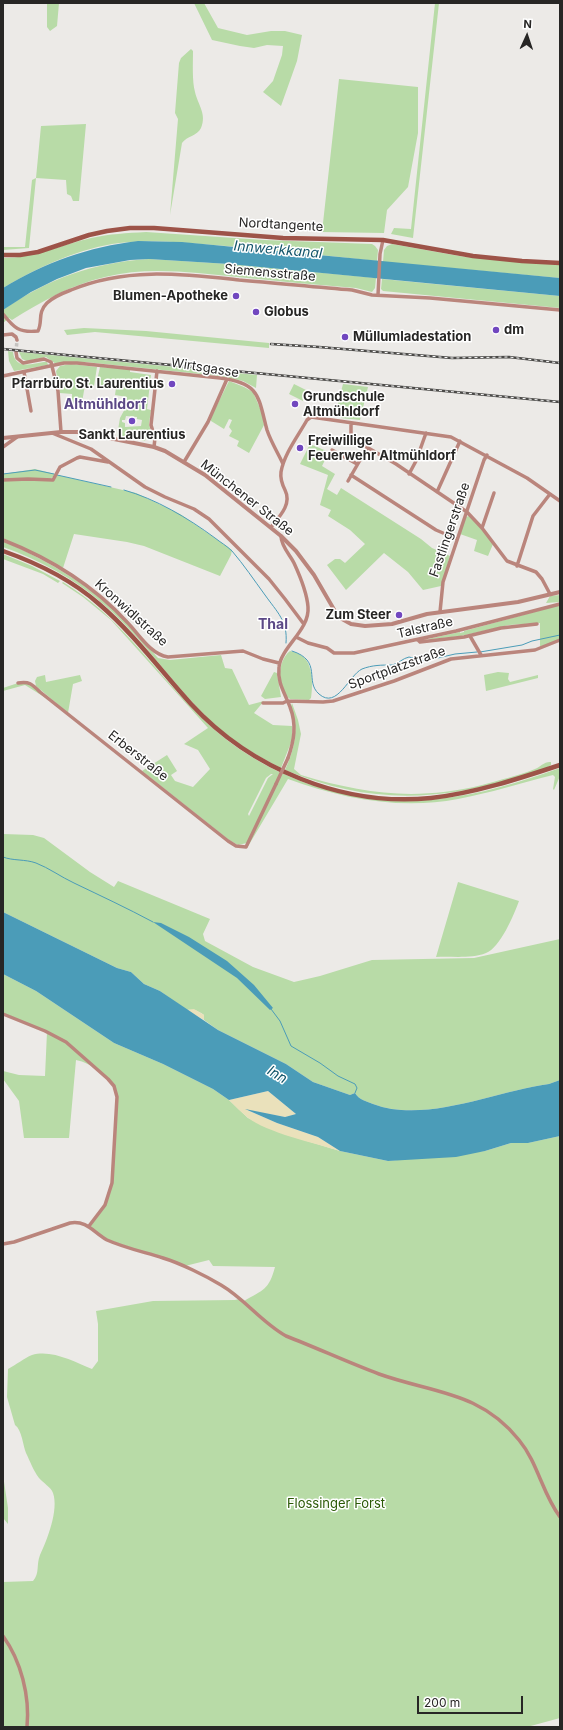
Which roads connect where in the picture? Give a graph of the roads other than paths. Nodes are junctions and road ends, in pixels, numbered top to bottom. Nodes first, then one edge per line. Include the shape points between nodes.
1 (383, 240) junction
2 (3, 255) edge
3 (560, 262) edge
4 (378, 295) junction
5 (560, 310) edge
6 (3, 314) edge
7 (3, 335) edge
8 (16, 340) dead end
9 (16, 352) dead end
10 (52, 366) junction
11 (157, 371) junction
12 (24, 372) junction
13 (3, 376) edge
14 (227, 379) junction
15 (30, 411) dead end
16 (351, 423) junction
17 (61, 432) junction
18 (52, 433) junction
19 (426, 433) junction
20 (17, 437) junction
21 (3, 438) edge
22 (460, 441) junction
23 (3, 447) edge
24 (154, 447) junction
25 (366, 448) junction
26 (332, 450) dead end
27 (487, 456) junction
28 (184, 462) junction
29 (109, 463) junction
30 (283, 464) junction
31 (357, 464) junction
32 (409, 474) junction
33 (351, 475) junction
34 (3, 480) edge
35 (348, 482) dead end
36 (437, 492) junction
37 (494, 493) dead end
38 (550, 494) junction
39 (560, 501) edge
40 (466, 512) junction
41 (271, 527) junction
42 (482, 528) junction
43 (281, 536) junction
44 (457, 539) junction
45 (3, 540) edge
46 (3, 551) edge
47 (517, 566) junction
48 (560, 592) edge
49 (550, 594) junction
50 (560, 604) edge
51 (440, 612) junction
52 (303, 623) junction
53 (537, 624) dead end
54 (470, 636) junction
55 (296, 637) junction
56 (418, 640) junction
57 (560, 640) edge
58 (481, 655) junction
59 (280, 663) junction
60 (18, 682) dead end
61 (287, 701) junction
62 (263, 703) dead end
63 (560, 766) edge
64 (3, 1014) edge
65 (89, 1226) junction
66 (3, 1244) edge
67 (560, 1517) edge
68 (3, 1636) edge
69 (26, 1727) edge

1 - 2 main road, Nordtangente via 283,238 137,228 89,235 31,253
1 - 3 main road, Nordtangente via 473,256
1 - 4 street
4 - 5 street, Siemensstraße
4 - 6 street, Siemensstraße via 180,274 137,275 113,277 87,284 49,301 41,310 38,331 18,329
7 - 8 street via 12,334
9 - 10 street via 17,358 23,363 44,359
10 - 11 street, Wirtsgasse via 77,363
10 - 12 street, Wirtsgasse
10 - 17 street via 58,391
11 - 14 street, Wirtsgasse
11 - 24 street via 151,425 155,438
12 - 13 street, Wirtsgasse
12 - 15 street
14 - 28 street via 208,422
14 - 30 street, Wirtsgasse via 248,386 258,395 269,435
16 - 19 street
16 - 25 street via 351,438
16 - 30 street via 309,418
17 - 18 street, Münchener Straße
17 - 24 street, Münchener Straße via 90,434
18 - 20 street, Münchener Straße
18 - 29 street via 91,449
19 - 22 street
19 - 32 street
20 - 21 street, Münchener Straße
20 - 23 street
22 - 27 street
22 - 36 street
24 - 28 street, Münchener Straße
25 - 31 street
25 - 32 street
26 - 31 street
27 - 38 street
27 - 40 street, Fastlingerstraße
28 - 41 street, Münchener Straße via 209,477
29 - 34 street via 80,457 62,466 51,480
29 - 52 street via 165,497 198,511 216,525 269,579
30 - 41 street, Wirtsgasse via 280,479 287,494 287,502
31 - 33 street
32 - 36 street
33 - 35 street
33 - 44 street via 436,530
36 - 40 street
37 - 42 street
38 - 39 street
38 - 47 street via 533,516
40 - 42 street
40 - 44 street, Fastlingerstraße
41 - 43 street, Münchener Straße
42 - 47 street via 507,561
43 - 51 street, Münchener Straße via 307,565 336,613 347,623 365,626 386,625
43 - 52 street via 307,600 308,611
44 - 51 street, Fastlingerstraße via 443,582
45 - 59 street, Kronwidlstraße via 44,558 85,585 126,620 158,654 174,656 243,651
46 - 63 main road via 52,572 90,596 129,632 192,705 217,729 261,760 300,778 330,789 360,795 418,799 474,791
47 - 49 street via 536,572
48 - 49 street, Münchener Straße
49 - 51 street, Münchener Straße via 518,602
50 - 56 street, Talstraße
52 - 55 street
53 - 54 street via 494,629
54 - 56 street via 422,642
54 - 58 street
55 - 56 street, Talstraße via 342,654
55 - 59 street
57 - 58 street, Sportplatzstraße via 535,650
58 - 61 street, Sportplatzstraße via 451,659 333,701
59 - 61 street via 278,675
60 - 61 street, Erberstraße, bridge via 32,683 228,841 236,846 246,847 294,740 292,714
61 - 62 street, Sportplatzstraße
64 - 65 street via 66,1042 114,1086 117,1097 112,1183 104,1205
65 - 66 street via 70,1223
65 - 67 street via 106,1239 133,1250 164,1258 220,1284 272,1328 286,1336 379,1374 460,1397 479,1406 498,1419 519,1440 549,1501
68 - 69 street via 15,1656 23,1681 28,1707

